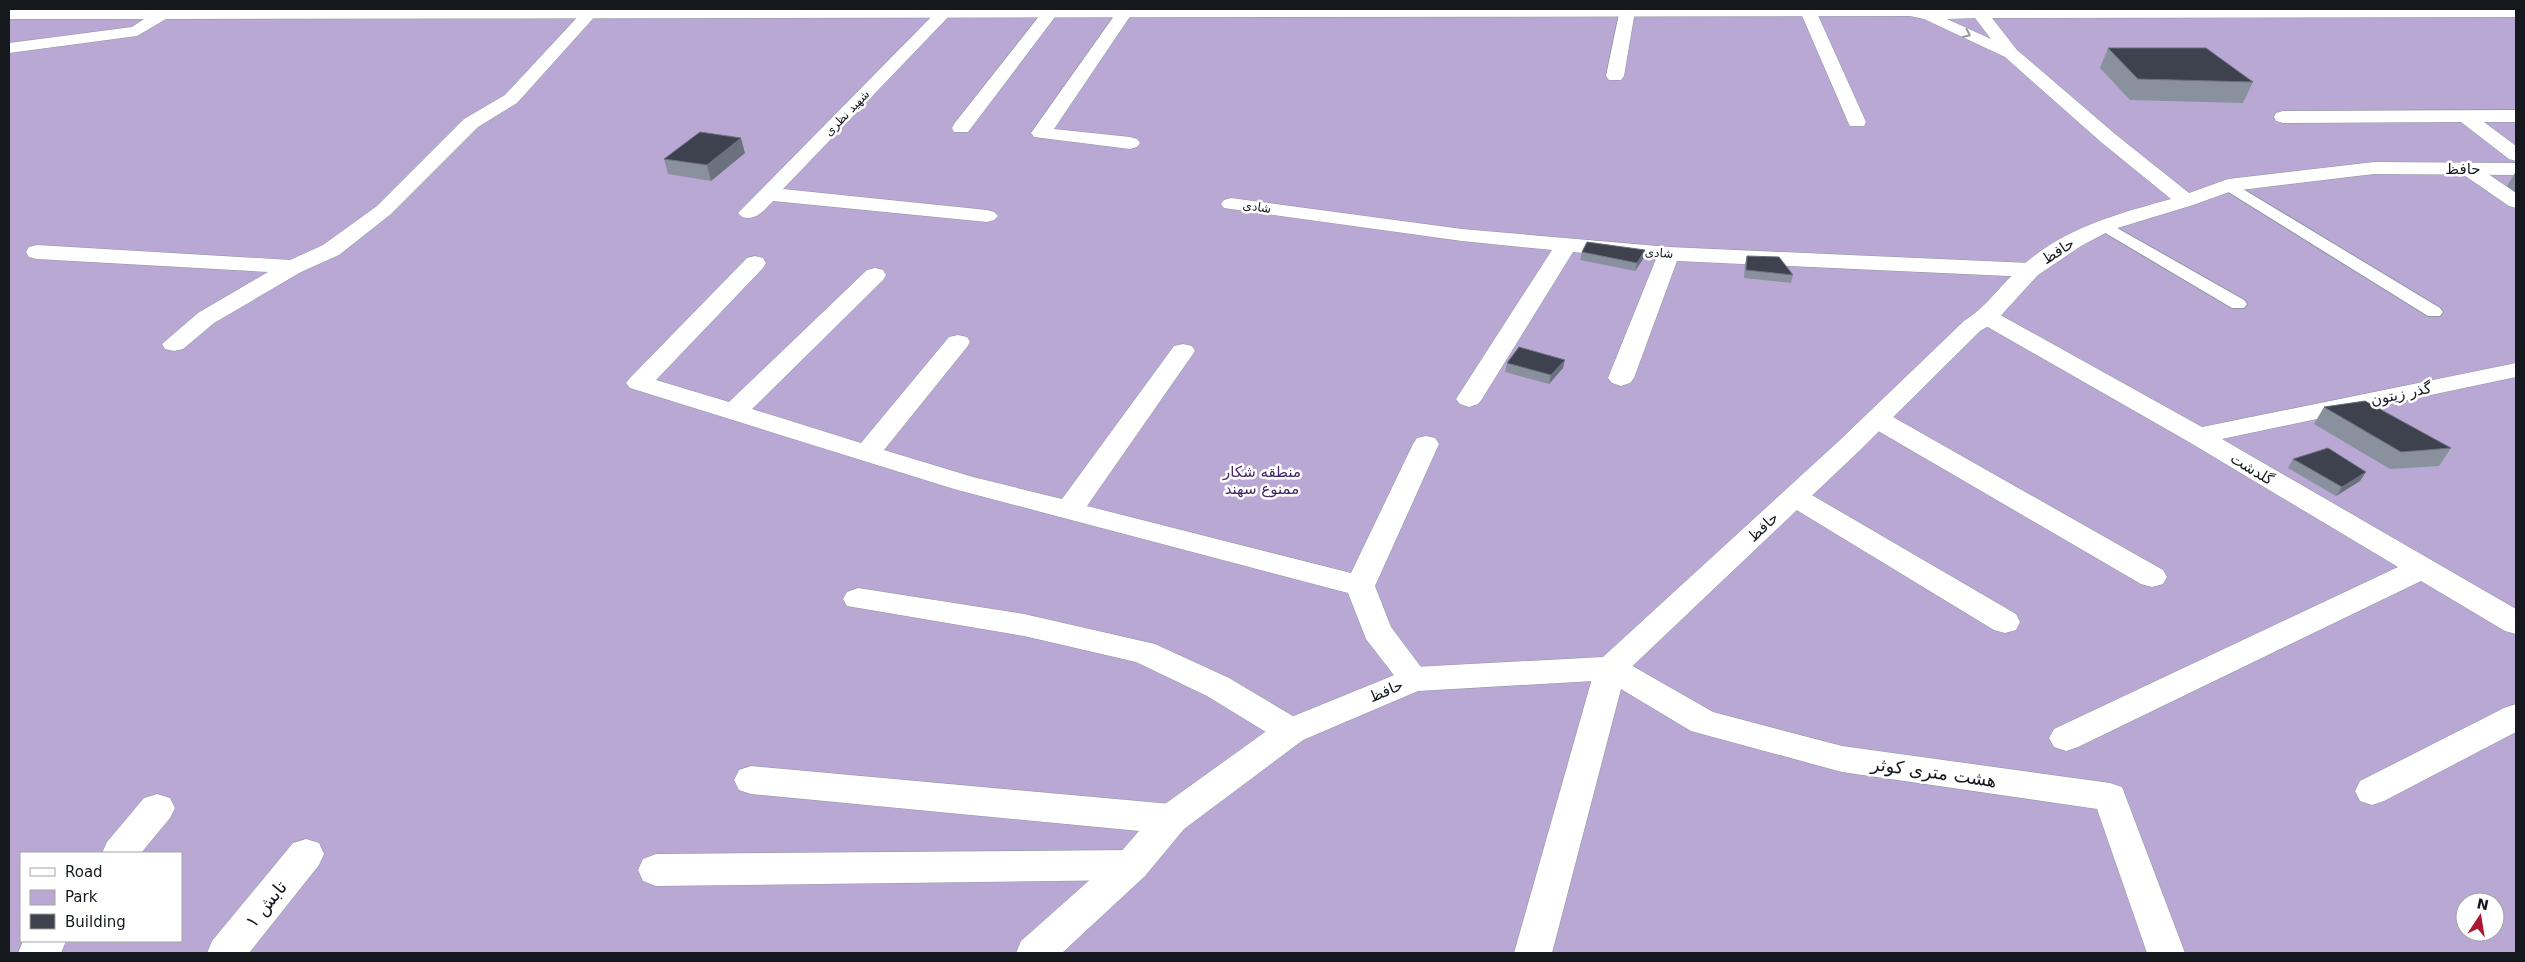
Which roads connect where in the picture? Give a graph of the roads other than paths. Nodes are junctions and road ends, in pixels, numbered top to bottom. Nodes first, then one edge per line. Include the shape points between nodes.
1 (2003, 10) edge
2 (1627, 11) junction
3 (1808, 11) junction
4 (590, 12) junction
5 (1126, 12) junction
6 (1909, 12) edge
7 (2516, 12) edge
8 (164, 13) junction
9 (944, 13) junction
10 (1050, 13) junction
11 (9, 14) edge
12 (1981, 15) junction
13 (9, 48) edge
14 (2011, 54) junction
15 (1615, 76) dead end
16 (2465, 116) junction
17 (2516, 116) edge
18 (2283, 117) dead end
19 (1857, 122) dead end
20 (961, 128) dead end
21 (1130, 143) dead end
22 (2516, 155) edge
23 (2468, 169) junction
24 (2516, 169) edge
25 (2228, 185) junction
26 (768, 194) junction
27 (2186, 201) junction
28 (2516, 202) edge
29 (1231, 204) dead end
30 (749, 213) dead end
31 (987, 216) dead end
32 (2103, 225) junction
33 (1566, 245) junction
34 (37, 252) dead end
35 (1669, 254) junction
36 (755, 263) dead end
37 (294, 267) junction
38 (2030, 270) junction
39 (874, 275) dead end
40 (2238, 304) dead end
41 (2434, 312) dead end
42 (1987, 317) junction
43 (958, 342) dead end
44 (174, 344) dead end
45 (1183, 351) dead end
46 (2516, 370) edge
47 (1621, 378) dead end
48 (1469, 399) dead end
49 (733, 413) junction
50 (1877, 419) junction
51 (2198, 436) junction
52 (1426, 444) dead end
53 (867, 453) junction
54 (1795, 497) junction
55 (1069, 510) junction
56 (2422, 568) junction
57 (2152, 577) dead end
58 (1360, 586) junction
59 (858, 599) dead end
60 (2005, 622) dead end
61 (2516, 623) edge
62 (1611, 668) junction
63 (1414, 679) junction
64 (2516, 717) edge
65 (1291, 731) junction
66 (2066, 738) dead end
67 (751, 780) dead end
68 (2372, 791) dead end
69 (157, 808) dead end
70 (1171, 819) junction
71 (121, 852) edge
72 (306, 854) dead end
73 (1132, 865) junction
74 (656, 870) dead end
75 (46, 942) edge
76 (36, 953) edge
77 (226, 953) edge
78 (1035, 953) edge
79 (1533, 953) edge
80 (2166, 953) edge

1 - 7 street
1 - 12 street
2 - 3 street
2 - 5 street
2 - 15 street
3 - 6 street
3 - 19 street
4 - 8 street
4 - 9 street
4 - 37 street via 511,100 471,123 384,210 331,250
5 - 10 street
5 - 21 street via 1041,133
6 - 12 street
6 -> 14 street
8 - 11 street
8 - 13 street via 137,31
9 - 10 street
9 - 26 street, شهید نظری
10 - 20 street
12 - 14 street
14 - 27 street via 2094,127
16 - 17 street
16 - 18 street
16 - 22 street
23 - 24 street, حافظ
23 - 25 street, حافظ via 2374,168
23 - 28 street
25 - 27 street, حافظ
25 - 41 lane
26 - 30 street, شهید نظری
26 - 31 street
27 - 32 street, حافظ
29 - 33 street, شادی via 1462,235
32 - 38 street, حافظ via 2073,240
32 - 40 lane
33 - 35 street, شادی
33 - 48 street
34 - 37 street
35 - 38 street, شادی
35 - 47 street
36 - 49 street via 639,383
37 - 44 street via 206,318
38 - 42 street, حافظ
39 - 49 street
42 - 50 street, حافظ via 1972,326
42 - 51 street, گلدشت
43 - 53 street
45 - 55 street
46 - 51 street, گذر زیتون
49 - 53 street
50 - 54 street, حافظ
50 - 57 street
51 - 56 street, گلدشت
52 - 58 street
53 - 55 street
54 - 60 street
54 - 62 street, حافظ
55 - 58 street
56 - 61 street, گلدشت
56 - 66 street
58 - 63 street via 1377,631
59 - 65 street via 1024,625 1144,652 1218,687
62 - 63 street, حافظ
62 - 79 street
62 - 80 street, هشت متری کوثر via 1703,722 1842,759 2110,797
63 - 65 street, حافظ
64 - 68 street
65 - 70 street, حافظ
67 - 70 street
69 - 71 street
70 - 73 street, حافظ
72 - 77 street, تابش ۱
73 - 74 street
73 - 78 street, حافظ
75 - 76 street

